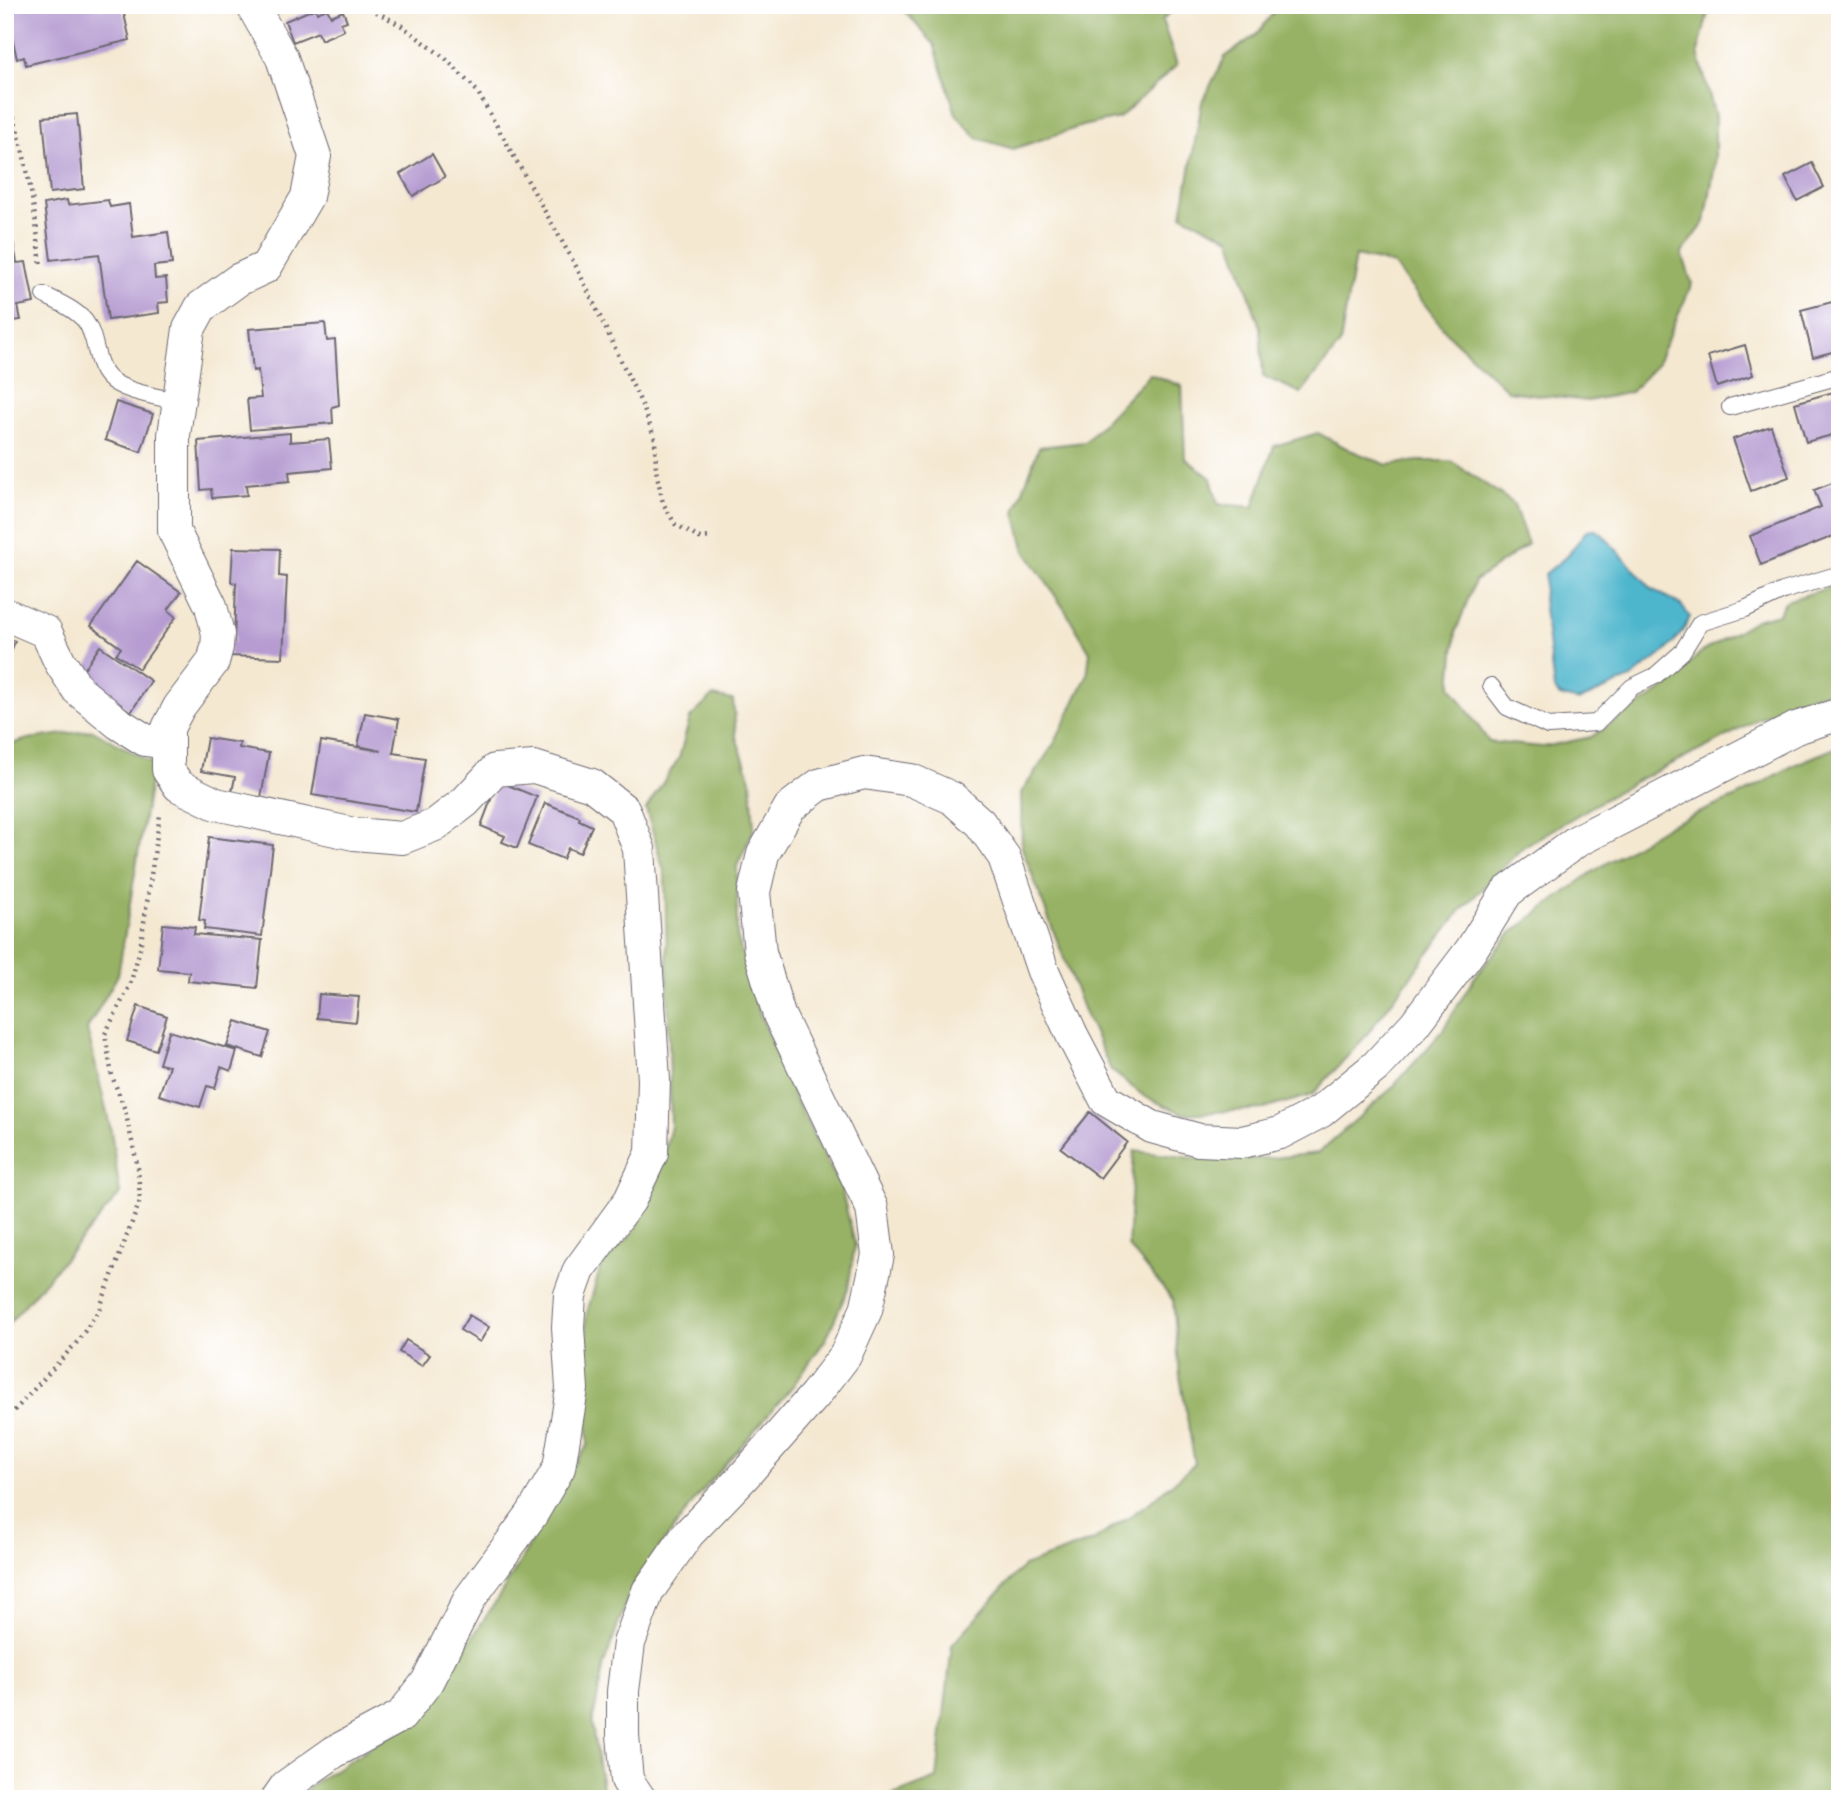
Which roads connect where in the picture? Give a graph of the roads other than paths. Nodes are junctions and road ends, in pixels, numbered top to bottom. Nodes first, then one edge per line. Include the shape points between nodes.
1 (252, 5) edge
2 (44, 295) road end
3 (1840, 376) edge
4 (180, 401) junction
5 (1730, 407) dead end
6 (1840, 574) edge
7 (5, 614) edge
8 (1491, 686) dead end
9 (1840, 713) edge
10 (168, 757) junction
11 (277, 1799) edge
12 (640, 1799) edge

1 - 4 street via 282,58 315,156 307,197 266,267 238,279 201,307 189,329
2 - 4 lane via 75,311 87,323 108,377 131,390
3 - 5 lane
4 - 10 street via 174,435 174,531 211,606 218,634 212,662 168,728
6 - 8 lane via 1700,623 1682,652 1655,676 1632,687 1596,723 1548,726 1507,707
7 - 10 street via 46,632 78,690
9 - 12 street via 1796,728 1577,841 1507,892 1471,950 1415,1024 1375,1067 1320,1112 1280,1133 1242,1142 1199,1140 1152,1127 1106,1100 1043,971 1003,857 980,823 952,798 911,780 864,773 818,785 790,807 763,854 754,892 760,952 779,1015 872,1208 878,1255 866,1310 845,1356 743,1477 688,1534 648,1591 629,1643 623,1690 627,1780
10 - 11 street via 179,786 216,804 354,834 402,838 435,825 466,802 495,770 534,767 592,785 624,810 639,849 654,1080 652,1153 630,1200 579,1270 570,1295 572,1389 559,1468 532,1514 470,1598 427,1682 401,1716 334,1752 286,1786

